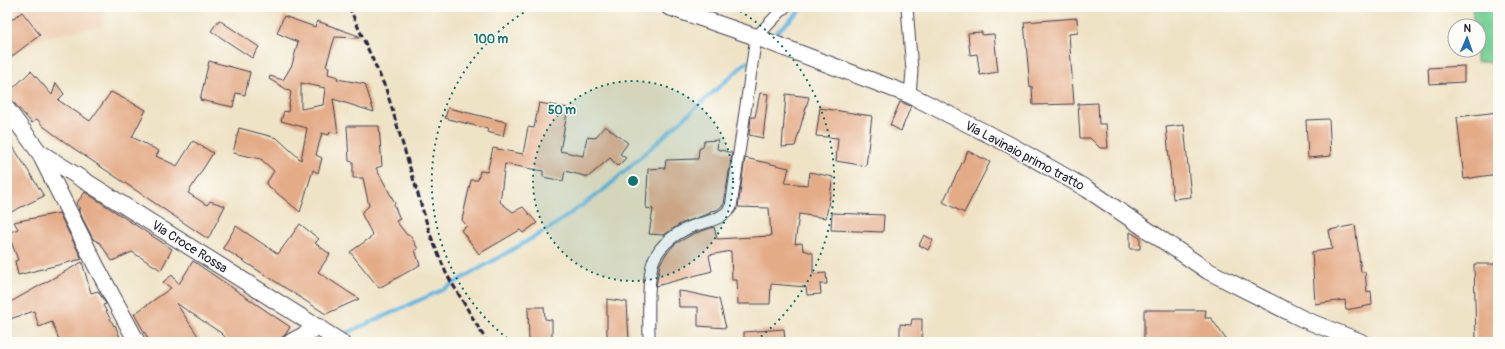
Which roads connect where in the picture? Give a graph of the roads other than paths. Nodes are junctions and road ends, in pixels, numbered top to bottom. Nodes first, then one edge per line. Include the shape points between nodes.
1 (669, 7) edge
2 (785, 7) edge
3 (907, 7) edge
4 (756, 37) junction
5 (910, 95) junction
6 (7, 109) edge
7 (39, 152) junction
8 (323, 329) junction
9 (138, 342) edge
10 (291, 342) edge
11 (341, 342) edge
12 (649, 342) edge
13 (1361, 342) edge

1 - 4 street, Via Lavinaio primo tratto
2 - 4 street
3 - 5 street via 912,71
4 - 5 street, Via Lavinaio primo tratto
4 - 12 street via 731,207 720,218 680,231 660,249 653,261 650,276
5 - 13 street, Via Lavinaio primo tratto via 1010,145 1088,189 1208,271 1303,319
6 - 7 street
7 - 8 street, Via Croce Rossa
7 - 9 street via 96,266
8 - 10 street
8 - 11 street, Via Croce Rossa

